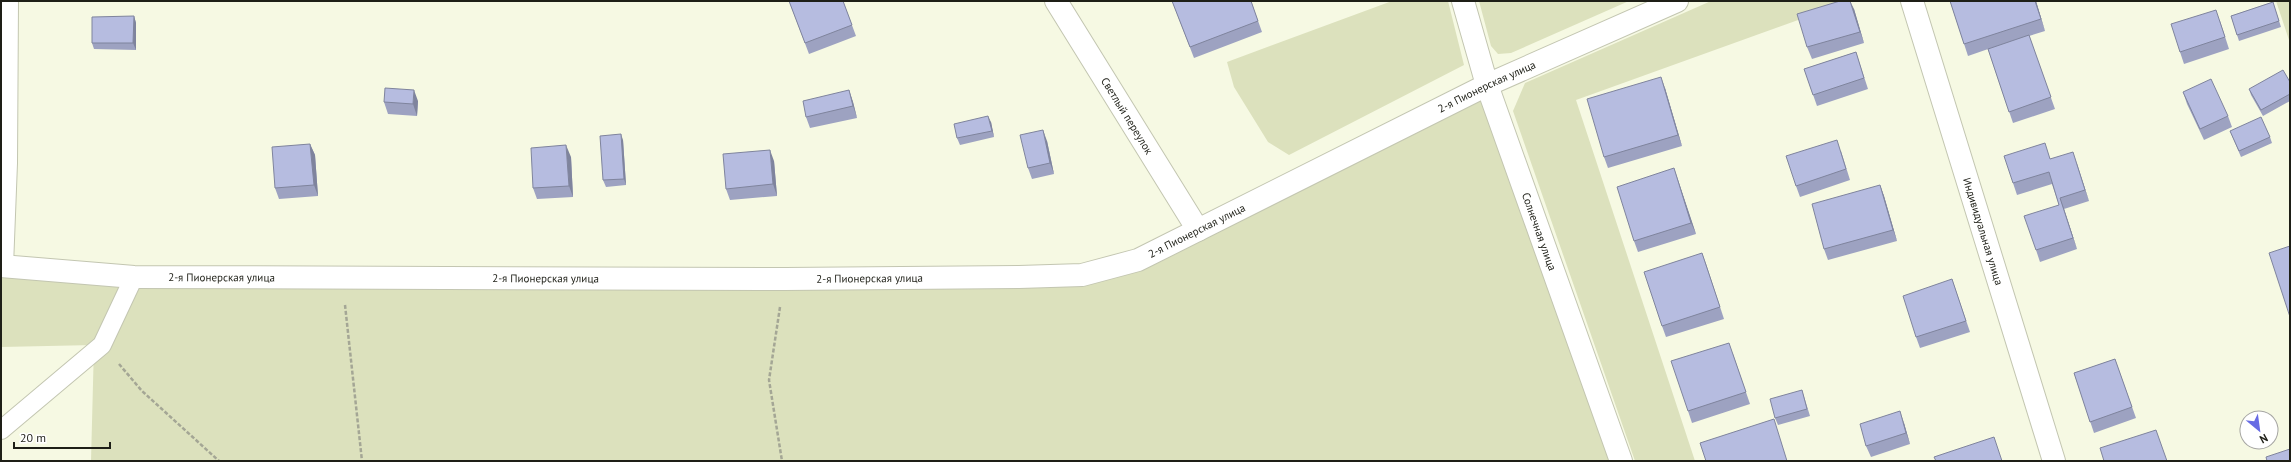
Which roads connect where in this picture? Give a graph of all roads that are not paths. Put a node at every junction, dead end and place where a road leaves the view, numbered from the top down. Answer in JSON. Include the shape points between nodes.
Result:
{"nodes":[{"id":1,"x":7,"y":1,"type":"edge"},
{"id":2,"x":1056,"y":1,"type":"edge"},
{"id":3,"x":1463,"y":1,"type":"edge"},
{"id":4,"x":1677,"y":1,"type":"edge"},
{"id":5,"x":1912,"y":1,"type":"edge"},
{"id":6,"x":1487,"y":85,"type":"junction"},
{"id":7,"x":1198,"y":230,"type":"junction"},
{"id":8,"x":1,"y":266,"type":"edge"},
{"id":9,"x":134,"y":277,"type":"junction"},
{"id":10,"x":1,"y":430,"type":"edge"},
{"id":11,"x":1621,"y":461,"type":"edge"},
{"id":12,"x":2054,"y":461,"type":"edge"}],
"edges":[{"from":1,"to":8,"type":"street","via":[[6,163]]},
{"from":2,"to":7,"type":"street","name":"Светлый переулок"},
{"from":3,"to":6,"type":"street","name":"Солнечная улица"},
{"from":4,"to":6,"type":"street","name":"2-я Пионерская улица"},
{"from":5,"to":12,"type":"street","name":"Индивидуальная улица"},
{"from":6,"to":7,"type":"street","name":"2-я Пионерская улица"},
{"from":6,"to":11,"type":"street","name":"Солнечная улица"},
{"from":7,"to":9,"type":"street","name":"2-я Пионерская улица","via":[[1138,260],[1082,274],[1019,277]]},
{"from":8,"to":9,"type":"street","name":"2-я Пионерская улица"},
{"from":9,"to":10,"type":"lane","via":[[102,345]]}]}
